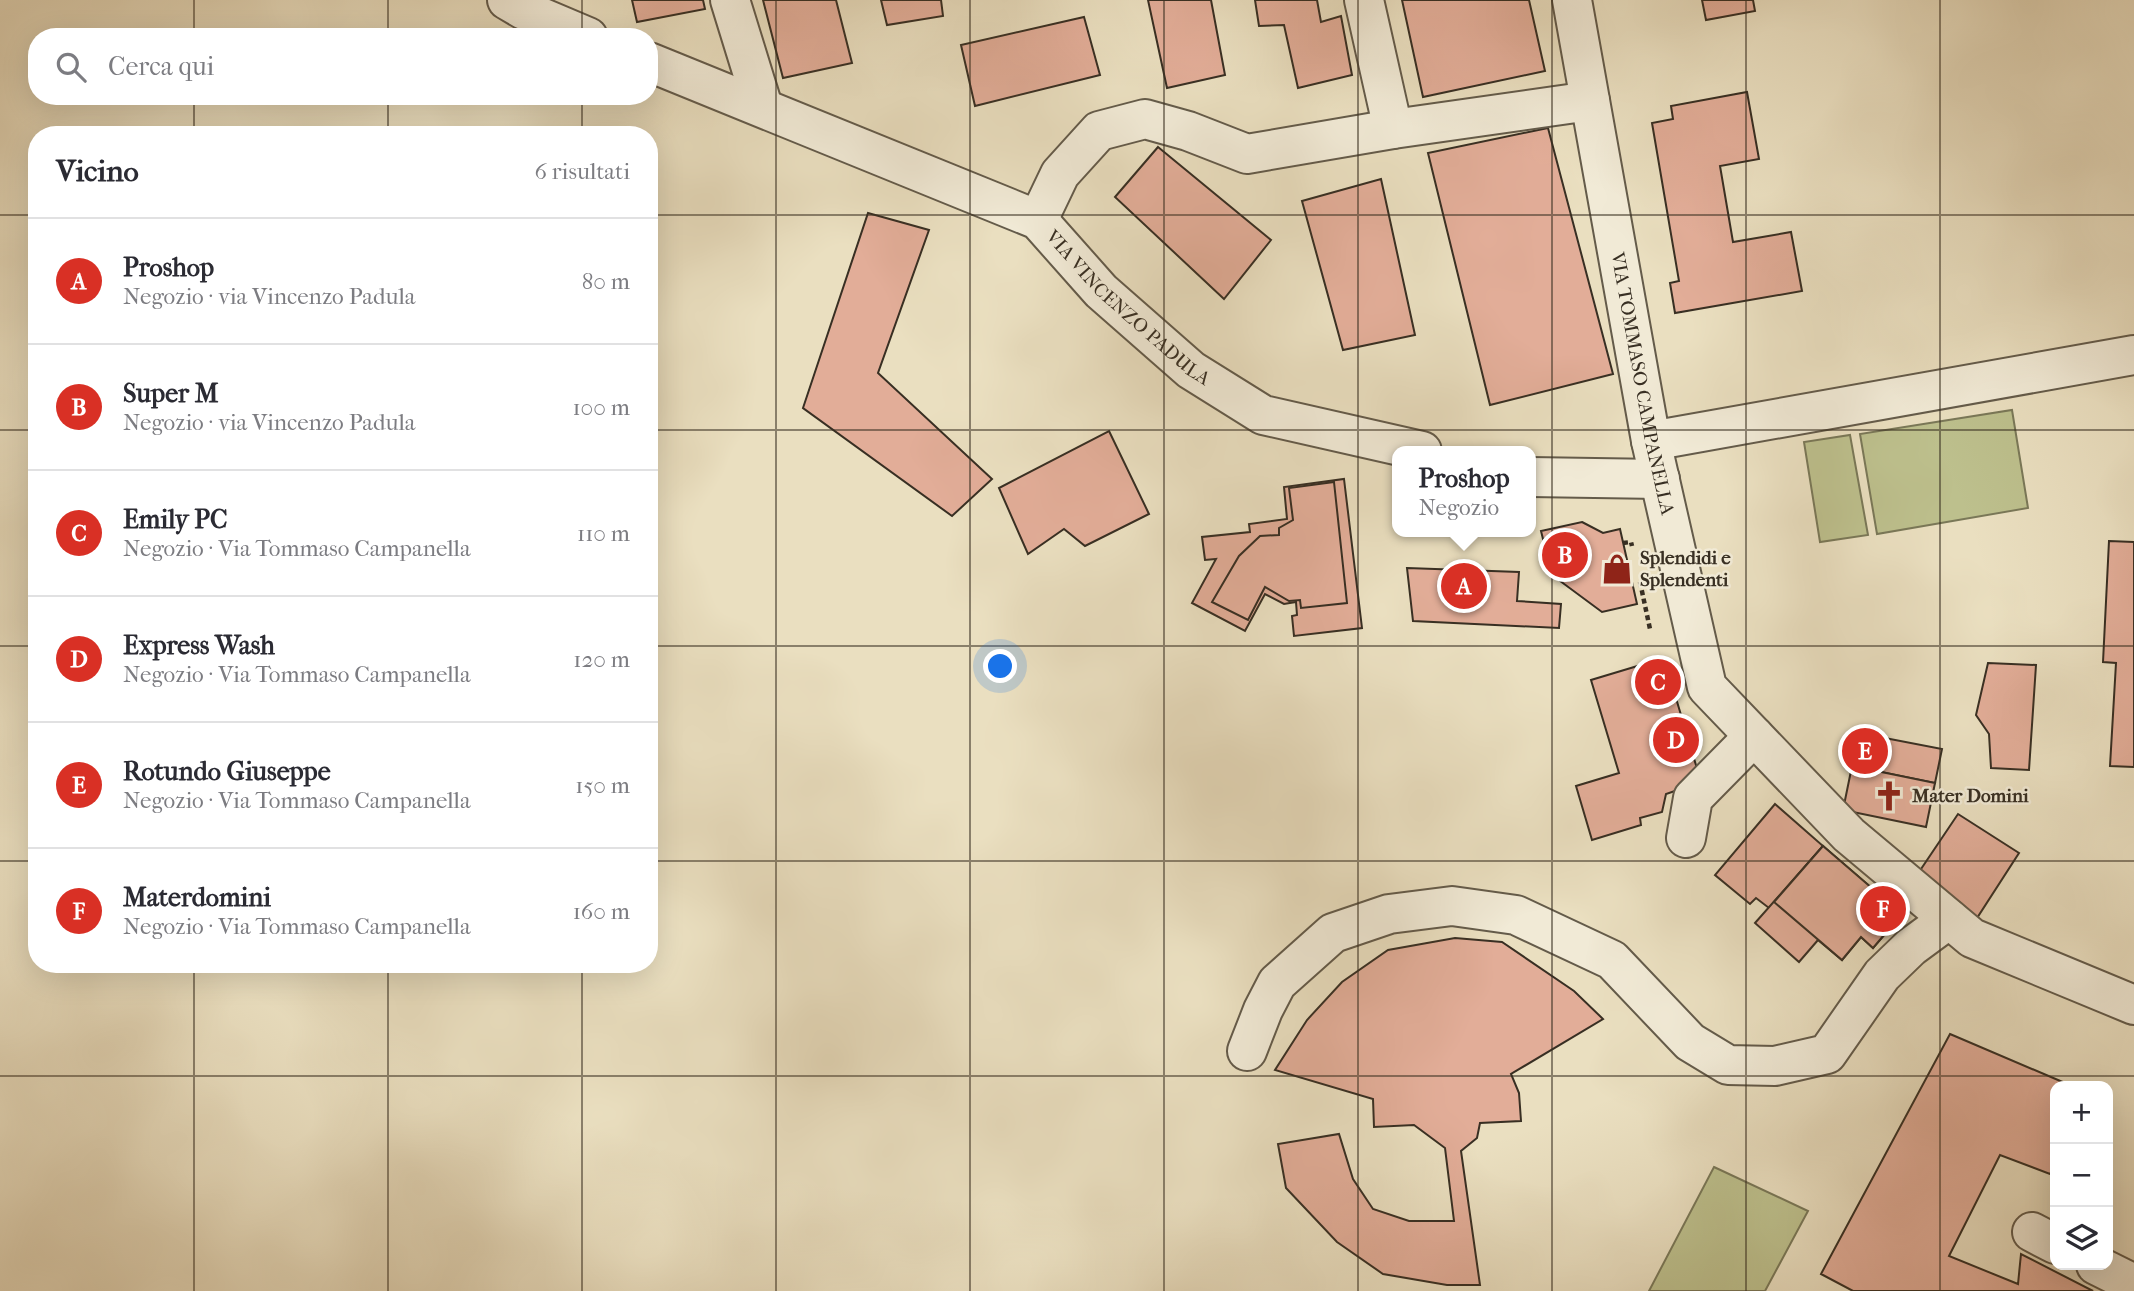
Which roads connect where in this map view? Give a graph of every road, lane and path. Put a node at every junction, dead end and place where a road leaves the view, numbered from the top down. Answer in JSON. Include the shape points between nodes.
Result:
{"nodes":[{"id":1,"x":507,"y":0,"type":"edge"},
{"id":2,"x":730,"y":0,"type":"edge"},
{"id":3,"x":1364,"y":0,"type":"edge"},
{"id":4,"x":1572,"y":0,"type":"edge"},
{"id":5,"x":566,"y":28,"type":"edge"},
{"id":6,"x":658,"y":66,"type":"edge"},
{"id":7,"x":1590,"y":102,"type":"junction"},
{"id":8,"x":763,"y":107,"type":"junction"},
{"id":9,"x":1393,"y":129,"type":"junction"},
{"id":10,"x":1038,"y":220,"type":"junction"},
{"id":11,"x":2134,"y":355,"type":"edge"},
{"id":12,"x":1651,"y":441,"type":"junction"},
{"id":13,"x":1400,"y":446,"type":"edge"},
{"id":14,"x":1536,"y":477,"type":"edge"},
{"id":15,"x":1660,"y":479,"type":"junction"},
{"id":16,"x":1631,"y":542,"type":"dead end"},
{"id":17,"x":1623,"y":543,"type":"dead end"},
{"id":18,"x":1640,"y":585,"type":"dead end"},
{"id":19,"x":1650,"y":629,"type":"dead end"},
{"id":20,"x":1754,"y":736,"type":"junction"},
{"id":21,"x":1686,"y":838,"type":"dead end"},
{"id":22,"x":1950,"y":919,"type":"junction"},
{"id":23,"x":2134,"y":1005,"type":"edge"},
{"id":24,"x":1247,"y":1051,"type":"dead end"},
{"id":25,"x":2106,"y":1270,"type":"edge"},
{"id":26,"x":2134,"y":1284,"type":"edge"}],
"edges":[{"from":1,"to":5,"type":"street"},
{"from":2,"to":8,"type":"street"},
{"from":3,"to":9,"type":"street"},
{"from":4,"to":7,"type":"street","name":"VIA TOMMASO CAMPANELLA"},
{"from":6,"to":8,"type":"street","name":"VIA VINCENZO PADULA"},
{"from":7,"to":9,"type":"street"},
{"from":7,"to":12,"type":"street","name":"VIA TOMMASO CAMPANELLA"},
{"from":8,"to":10,"type":"street","name":"VIA VINCENZO PADULA"},
{"from":9,"to":10,"type":"street","via":[[1247,153],[1188,131],[1145,120],[1133,122],[1099,131],[1060,174]]},
{"from":10,"to":13,"type":"street","name":"VIA VINCENZO PADULA","via":[[1101,291],[1191,370],[1263,415]]},
{"from":11,"to":12,"type":"street"},
{"from":12,"to":15,"type":"street","name":"VIA TOMMASO CAMPANELLA"},
{"from":14,"to":15,"type":"street"},
{"from":15,"to":20,"type":"street","name":"VIA TOMMASO CAMPANELLA","via":[[1707,687]]},
{"from":16,"to":17,"type":"path"},
{"from":18,"to":19,"type":"path"},
{"from":20,"to":21,"type":"street","via":[[1693,798]]},
{"from":20,"to":22,"type":"street","name":"VIA TOMMASO CAMPANELLA","via":[[1849,835]]},
{"from":22,"to":23,"type":"street","name":"VIA TOMMASO CAMPANELLA","via":[[1972,938]]},
{"from":22,"to":24,"type":"street","via":[[1882,975],[1827,1054],[1775,1066],[1728,1065],[1690,1042],[1612,960],[1516,915],[1452,906],[1389,914],[1333,933],[1277,983]]},
{"from":25,"to":26,"type":"street"}]}
